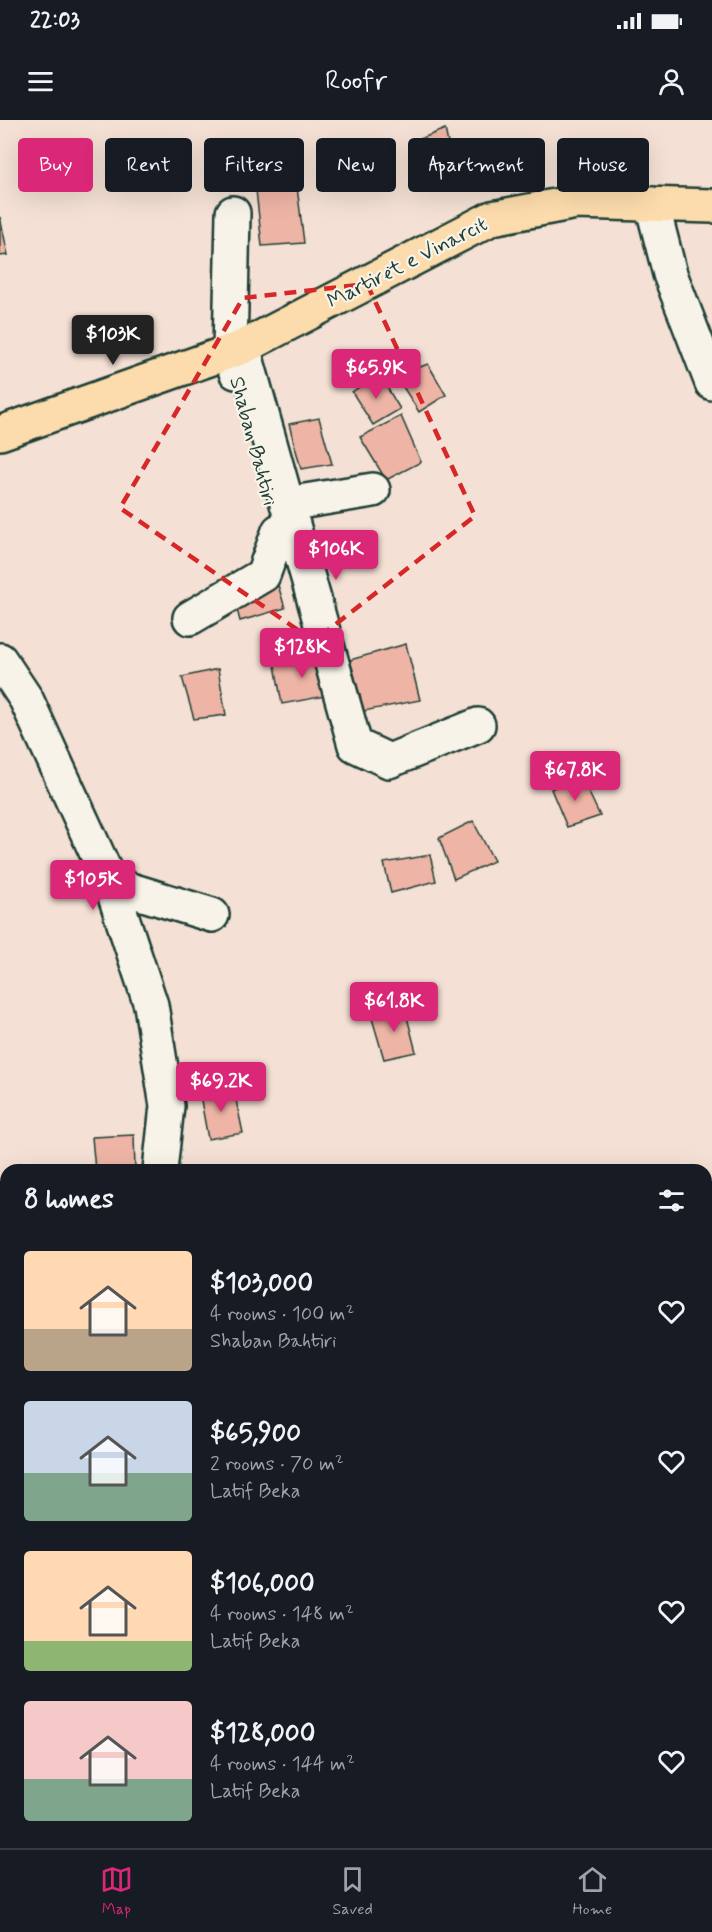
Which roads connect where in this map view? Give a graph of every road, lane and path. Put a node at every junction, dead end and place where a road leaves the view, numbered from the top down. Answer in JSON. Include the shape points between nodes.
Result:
{"nodes":[{"id":1,"x":652,"y":204,"type":"junction"},
{"id":2,"x":712,"y":206,"type":"edge"},
{"id":3,"x":233,"y":213,"type":"dead end"},
{"id":4,"x":236,"y":349,"type":"junction"},
{"id":5,"x":712,"y":383,"type":"edge"},
{"id":6,"x":0,"y":433,"type":"edge"},
{"id":7,"x":373,"y":490,"type":"dead end"},
{"id":8,"x":283,"y":518,"type":"junction"},
{"id":9,"x":190,"y":618,"type":"dead end"},
{"id":10,"x":310,"y":639,"type":"dead end"},
{"id":11,"x":0,"y":660,"type":"edge"},
{"id":12,"x":478,"y":725,"type":"dead end"},
{"id":13,"x":111,"y":884,"type":"junction"},
{"id":14,"x":212,"y":915,"type":"dead end"},
{"id":15,"x":161,"y":1164,"type":"edge"}],
"edges":[{"from":1,"to":2,"type":"main road","name":"Martirët e Vinarcit"},
{"from":1,"to":4,"type":"main road","name":"Martirët e Vinarcit","via":[[576,202],[492,218]]},
{"from":1,"to":5,"type":"street","via":[[670,274]]},
{"from":3,"to":4,"type":"street","name":"Shaban Bahtiri"},
{"from":4,"to":6,"type":"main road","name":"Shaban Bahtiri"},
{"from":4,"to":8,"type":"street"},
{"from":7,"to":8,"type":"street"},
{"from":8,"to":9,"type":"street","name":"Shaban Bahtiri","via":[[263,575]]},
{"from":8,"to":10,"type":"street","name":"Shaban Bahtiri"},
{"from":8,"to":12,"type":"street","via":[[356,745],[389,761]]},
{"from":11,"to":13,"type":"street","via":[[26,699]]},
{"from":13,"to":14,"type":"street"},
{"from":13,"to":15,"type":"street","via":[[151,1005],[167,1106]]}]}
